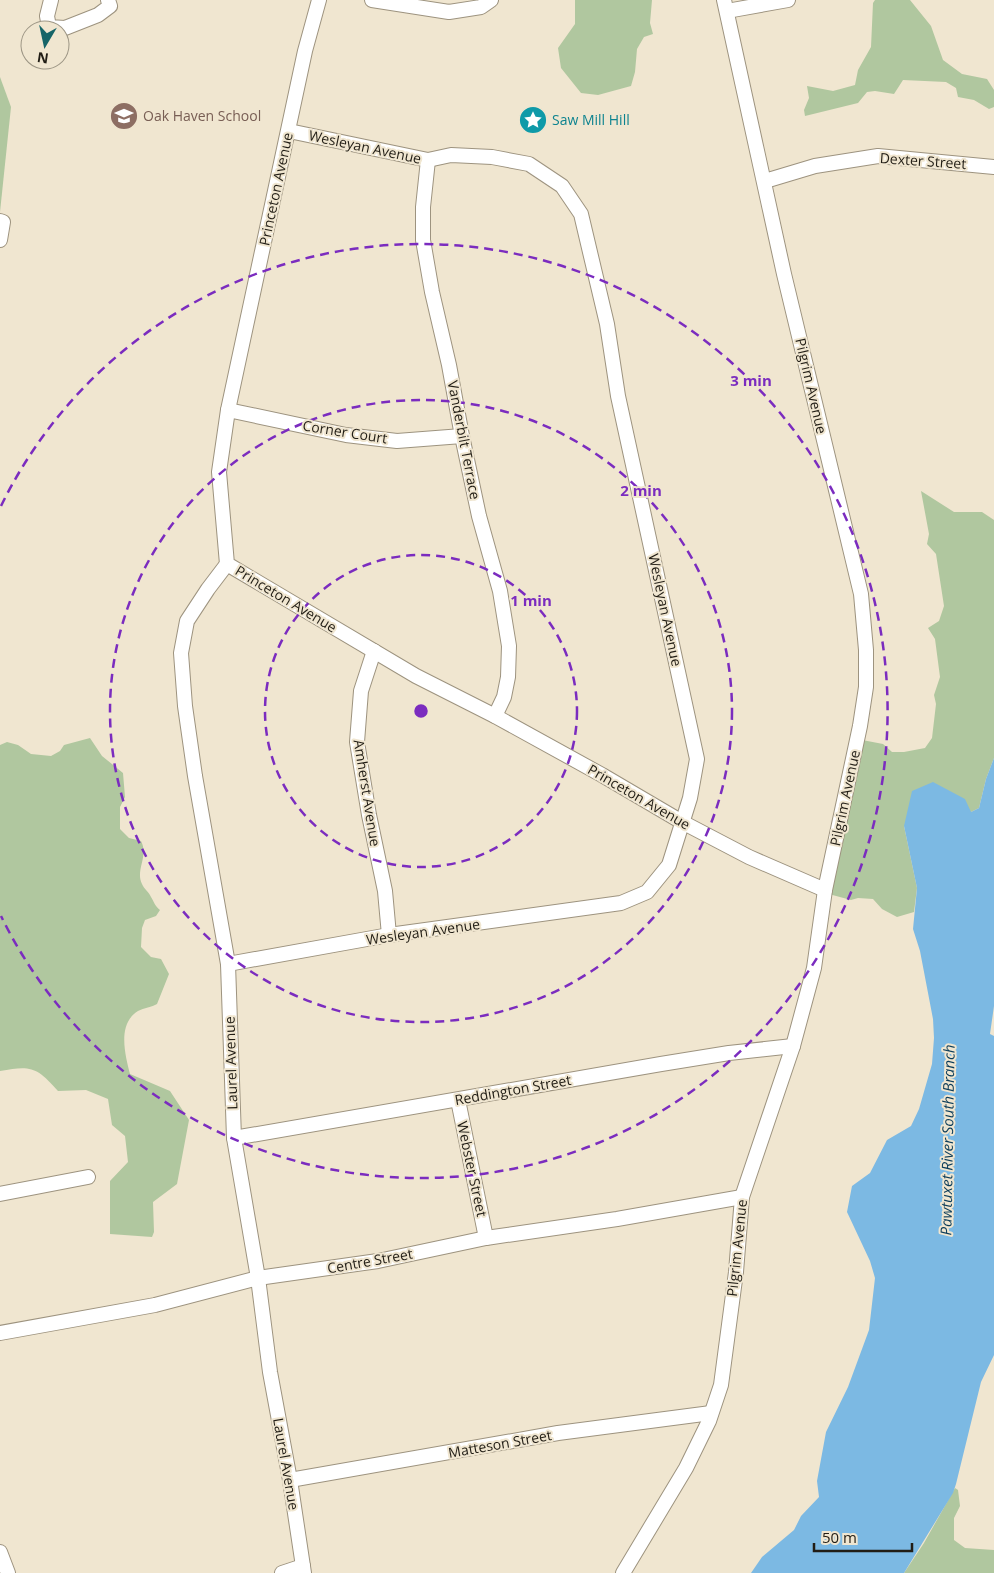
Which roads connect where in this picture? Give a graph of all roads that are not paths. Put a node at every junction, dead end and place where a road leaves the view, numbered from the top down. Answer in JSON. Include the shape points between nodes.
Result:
{"nodes":[{"id":1,"x":51,"y":0,"type":"edge"},
{"id":2,"x":108,"y":0,"type":"edge"},
{"id":3,"x":319,"y":0,"type":"edge"},
{"id":4,"x":372,"y":0,"type":"edge"},
{"id":5,"x":491,"y":0,"type":"edge"},
{"id":6,"x":788,"y":0,"type":"edge"},
{"id":7,"x":725,"y":6,"type":"edge"},
{"id":8,"x":289,"y":131,"type":"junction"},
{"id":9,"x":428,"y":160,"type":"junction"},
{"id":10,"x":994,"y":167,"type":"edge"},
{"id":11,"x":765,"y":181,"type":"junction"},
{"id":12,"x":2,"y":222,"type":"edge"},
{"id":13,"x":0,"y":240,"type":"edge"},
{"id":14,"x":228,"y":410,"type":"junction"},
{"id":15,"x":462,"y":436,"type":"junction"},
{"id":16,"x":226,"y":564,"type":"junction"},
{"id":17,"x":374,"y":651,"type":"junction"},
{"id":18,"x":495,"y":716,"type":"junction"},
{"id":19,"x":682,"y":822,"type":"junction"},
{"id":20,"x":825,"y":890,"type":"junction"},
{"id":21,"x":389,"y":936,"type":"junction"},
{"id":22,"x":228,"y":964,"type":"junction"},
{"id":23,"x":793,"y":1046,"type":"junction"},
{"id":24,"x":458,"y":1100,"type":"junction"},
{"id":25,"x":234,"y":1138,"type":"junction"},
{"id":26,"x":88,"y":1177,"type":"dead end"},
{"id":27,"x":0,"y":1194,"type":"edge"},
{"id":28,"x":742,"y":1197,"type":"junction"},
{"id":29,"x":486,"y":1238,"type":"junction"},
{"id":30,"x":258,"y":1278,"type":"junction"},
{"id":31,"x":0,"y":1333,"type":"edge"},
{"id":32,"x":711,"y":1413,"type":"junction"},
{"id":33,"x":290,"y":1480,"type":"junction"},
{"id":34,"x":0,"y":1552,"type":"edge"},
{"id":35,"x":304,"y":1570,"type":"edge"},
{"id":36,"x":8,"y":1573,"type":"edge"},
{"id":37,"x":282,"y":1573,"type":"edge"},
{"id":38,"x":623,"y":1573,"type":"edge"}],
"edges":[{"from":1,"to":2,"type":"street","via":[[47,16],[49,27],[65,28],[98,15],[110,6]]},
{"from":3,"to":8,"type":"street","name":"Princeton Avenue"},
{"from":4,"to":5,"type":"street","via":[[449,12],[481,7]]},
{"from":6,"to":7,"type":"street"},
{"from":7,"to":11,"type":"street","name":"Pilgrim Avenue"},
{"from":8,"to":9,"type":"street","name":"Wesleyan Avenue"},
{"from":8,"to":14,"type":"street","name":"Princeton Avenue"},
{"from":9,"to":15,"type":"street","name":"Vanderbilt Terrace","via":[[423,240]]},
{"from":9,"to":19,"type":"street","name":"Wesleyan Avenue","via":[[451,156],[492,157],[529,164],[562,186],[581,214],[607,324],[618,396],[697,760]]},
{"from":10,"to":11,"type":"street","name":"Dexter Street","via":[[878,156],[815,166]]},
{"from":11,"to":20,"type":"street","name":"Pilgrim Avenue","via":[[784,274],[859,585],[865,640],[866,687],[860,726]]},
{"from":12,"to":13,"type":"street"},
{"from":14,"to":15,"type":"street","name":"Corner Court","via":[[354,436],[397,441]]},
{"from":14,"to":16,"type":"street","name":"Princeton Avenue","via":[[219,472]]},
{"from":15,"to":18,"type":"street","name":"Vanderbilt Terrace","via":[[479,516],[500,591],[509,646],[508,677]]},
{"from":16,"to":17,"type":"street","name":"Princeton Avenue"},
{"from":16,"to":22,"type":"street","name":"Laurel Avenue","via":[[187,622],[181,653],[185,706]]},
{"from":17,"to":18,"type":"street","name":"Princeton Avenue"},
{"from":17,"to":21,"type":"street","name":"Amherst Avenue","via":[[362,691],[357,742],[385,891]]},
{"from":18,"to":19,"type":"street","name":"Princeton Avenue"},
{"from":19,"to":20,"type":"street","name":"Princeton Avenue","via":[[749,857]]},
{"from":19,"to":21,"type":"street","name":"Wesleyan Avenue","via":[[669,865],[647,892],[620,903]]},
{"from":20,"to":23,"type":"street","name":"Pilgrim Avenue","via":[[814,968]]},
{"from":21,"to":22,"type":"street","name":"Wesleyan Avenue"},
{"from":22,"to":25,"type":"street","name":"Laurel Avenue"},
{"from":23,"to":24,"type":"street","name":"Reddington Street","via":[[729,1053]]},
{"from":23,"to":28,"type":"street","name":"Pilgrim Avenue"},
{"from":24,"to":25,"type":"street","name":"Reddington Street"},
{"from":24,"to":29,"type":"street","name":"Webster Street"},
{"from":25,"to":30,"type":"street","name":"Laurel Avenue"},
{"from":26,"to":27,"type":"street"},
{"from":28,"to":29,"type":"street","name":"Centre Street","via":[[617,1220]]},
{"from":28,"to":32,"type":"street","name":"Pilgrim Avenue","via":[[736,1272],[720,1385]]},
{"from":29,"to":30,"type":"street","name":"Centre Street","via":[[378,1261]]},
{"from":30,"to":31,"type":"street","name":"Centre Street","via":[[156,1304]]},
{"from":30,"to":33,"type":"street","name":"Laurel Avenue","via":[[270,1372]]},
{"from":32,"to":33,"type":"street","name":"Matteson Street","via":[[558,1433]]},
{"from":32,"to":38,"type":"street","name":"Pilgrim Avenue","via":[[686,1468]]},
{"from":33,"to":35,"type":"street","name":"Laurel Avenue"},
{"from":34,"to":36,"type":"street"},
{"from":35,"to":37,"type":"street"}]}
